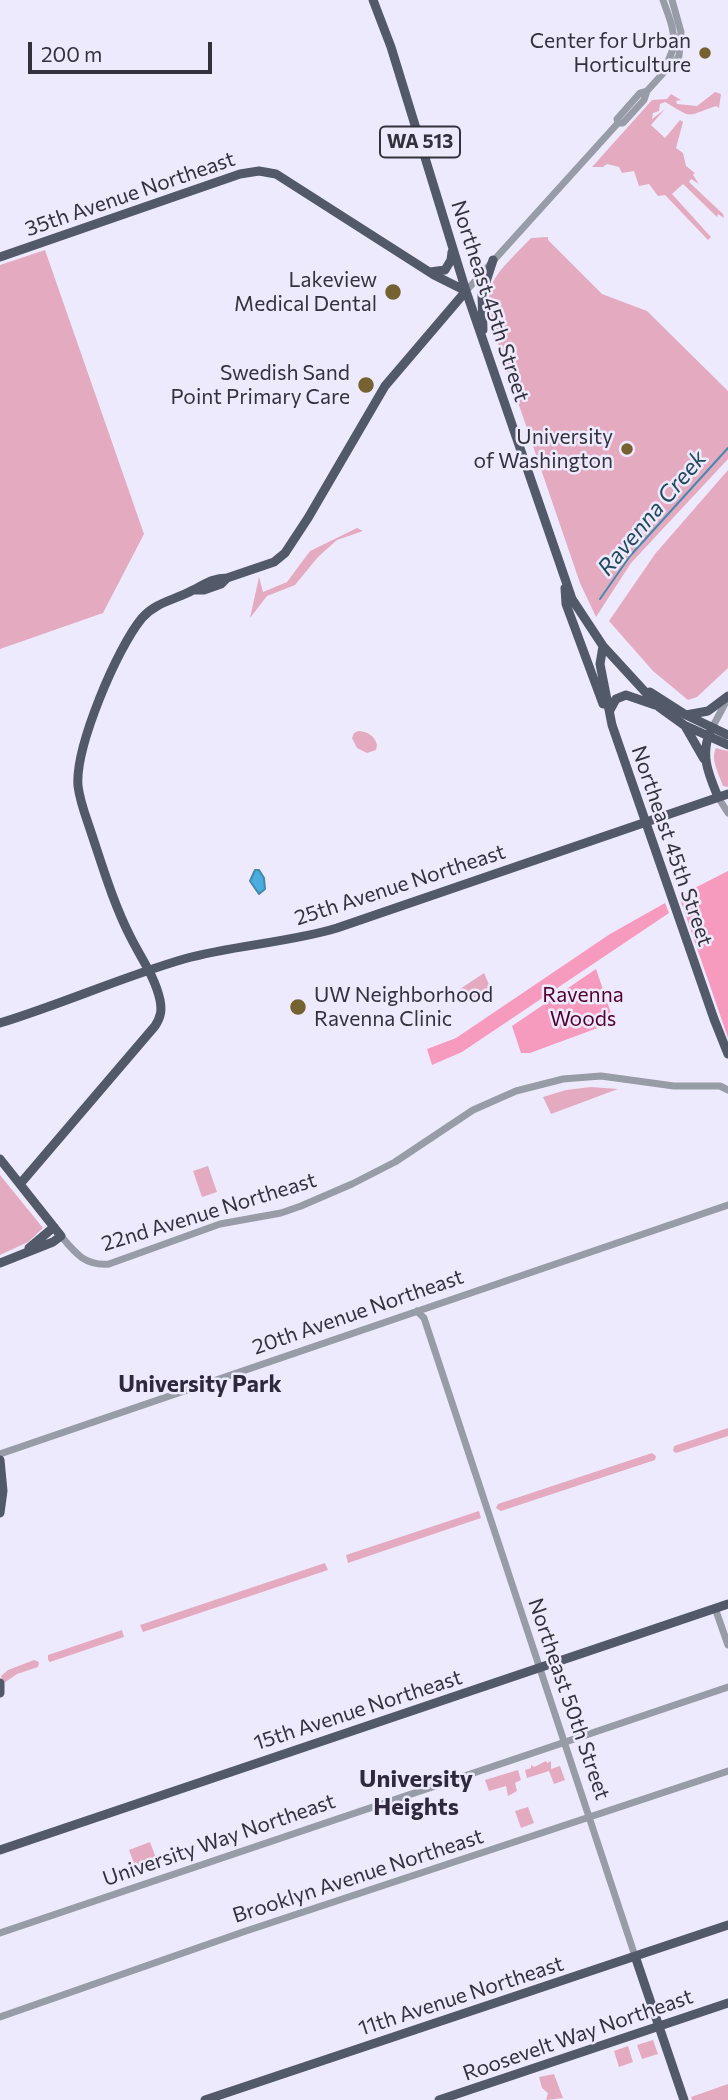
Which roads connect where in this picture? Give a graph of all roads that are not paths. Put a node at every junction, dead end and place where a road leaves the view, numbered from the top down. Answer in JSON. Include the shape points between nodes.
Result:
{"nodes":[{"id":1,"x":373,"y":0,"type":"edge"},
{"id":2,"x":663,"y":0,"type":"edge"},
{"id":3,"x":671,"y":0,"type":"edge"},
{"id":4,"x":666,"y":70,"type":"junction"},
{"id":5,"x":452,"y":246,"type":"junction"},
{"id":6,"x":0,"y":257,"type":"edge"},
{"id":7,"x":493,"y":260,"type":"junction"},
{"id":8,"x":429,"y":272,"type":"junction"},
{"id":9,"x":466,"y":290,"type":"junction"},
{"id":10,"x":484,"y":343,"type":"junction"},
{"id":11,"x":565,"y":582,"type":"junction"},
{"id":12,"x":603,"y":646,"type":"junction"},
{"id":13,"x":598,"y":677,"type":"junction"},
{"id":14,"x":641,"y":687,"type":"junction"},
{"id":15,"x":728,"y":697,"type":"edge"},
{"id":16,"x":659,"y":708,"type":"junction"},
{"id":17,"x":610,"y":710,"type":"junction"},
{"id":18,"x":685,"y":720,"type":"junction"},
{"id":19,"x":612,"y":725,"type":"junction"},
{"id":20,"x":710,"y":733,"type":"junction"},
{"id":21,"x":728,"y":735,"type":"edge"},
{"id":22,"x":728,"y":746,"type":"edge"},
{"id":23,"x":704,"y":761,"type":"junction"},
{"id":24,"x":728,"y":794,"type":"edge"},
{"id":25,"x":718,"y":797,"type":"junction"},
{"id":26,"x":728,"y":813,"type":"edge"},
{"id":27,"x":149,"y":971,"type":"junction"},
{"id":28,"x":0,"y":1023,"type":"edge"},
{"id":29,"x":728,"y":1054,"type":"edge"},
{"id":30,"x":727,"y":1089,"type":"edge"},
{"id":31,"x":0,"y":1159,"type":"edge"},
{"id":32,"x":20,"y":1184,"type":"junction"},
{"id":33,"x":728,"y":1205,"type":"edge"},
{"id":34,"x":54,"y":1227,"type":"junction"},
{"id":35,"x":61,"y":1236,"type":"junction"},
{"id":36,"x":22,"y":1253,"type":"junction"},
{"id":37,"x":0,"y":1263,"type":"edge"},
{"id":38,"x":417,"y":1311,"type":"junction"},
{"id":39,"x":0,"y":1454,"type":"edge"},
{"id":40,"x":0,"y":1460,"type":"edge"},
{"id":41,"x":0,"y":1513,"type":"edge"},
{"id":42,"x":728,"y":1604,"type":"edge"},
{"id":43,"x":716,"y":1608,"type":"junction"},
{"id":44,"x":728,"y":1645,"type":"edge"},
{"id":45,"x":540,"y":1668,"type":"junction"},
{"id":46,"x":0,"y":1683,"type":"edge"},
{"id":47,"x":728,"y":1687,"type":"edge"},
{"id":48,"x":0,"y":1693,"type":"edge"},
{"id":49,"x":564,"y":1741,"type":"junction"},
{"id":50,"x":728,"y":1771,"type":"edge"},
{"id":51,"x":590,"y":1817,"type":"junction"},
{"id":52,"x":0,"y":1850,"type":"edge"},
{"id":53,"x":728,"y":1925,"type":"edge"},
{"id":54,"x":0,"y":1933,"type":"edge"},
{"id":55,"x":635,"y":1956,"type":"junction"},
{"id":56,"x":728,"y":2003,"type":"edge"},
{"id":57,"x":0,"y":2017,"type":"edge"},
{"id":58,"x":660,"y":2026,"type":"junction"},
{"id":59,"x":205,"y":2100,"type":"edge"},
{"id":60,"x":439,"y":2100,"type":"edge"},
{"id":61,"x":684,"y":2100,"type":"edge"}],
"edges":[{"from":1,"to":5,"type":"main road","name":"Northeast 45th Street","number":"WA 513"},
{"from":2,"to":4,"type":"street","via":[[674,38]]},
{"from":3,"to":4,"type":"street","via":[[682,44],[677,60]]},
{"from":4,"to":7,"type":"street","via":[[644,100]]},
{"from":5,"to":8,"type":"main road","via":[[449,265],[440,272]]},
{"from":5,"to":9,"type":"main road","name":"Northeast 45th Street","number":"WA 513"},
{"from":6,"to":8,"type":"main road","name":"35th Avenue Northeast","via":[[259,170],[272,173]]},
{"from":7,"to":9,"type":"street"},
{"from":7,"to":10,"type":"main road","via":[[482,294]]},
{"from":8,"to":9,"type":"main road"},
{"from":9,"to":10,"type":"main road","name":"Northeast 45th Street","number":"WA 513"},
{"from":9,"to":27,"type":"main road","via":[[385,386],[286,551],[269,564],[158,605],[139,622],[115,664],[81,758],[78,784],[117,905]]},
{"from":10,"to":11,"type":"main road","name":"Northeast 45th Street","number":"WA 513"},
{"from":11,"to":12,"type":"main road","name":"Northeast 45th Street","number":"WA 513"},
{"from":11,"to":13,"type":"main road","via":[[566,604]]},
{"from":12,"to":13,"type":"main road","name":"Northeast 45th Street"},
{"from":12,"to":14,"type":"main road","number":"WA 513"},
{"from":13,"to":17,"type":"main road","name":"Northeast 45th Street"},
{"from":13,"to":19,"type":"main road"},
{"from":14,"to":16,"type":"main road","number":"WA 513"},
{"from":14,"to":18,"type":"main road","number":"WA 513"},
{"from":15,"to":18,"type":"main road"},
{"from":15,"to":20,"type":"street"},
{"from":16,"to":17,"type":"main road","via":[[637,697],[620,697]]},
{"from":16,"to":18,"type":"main road","number":"WA 513"},
{"from":17,"to":19,"type":"main road","name":"Northeast 45th Street"},
{"from":18,"to":20,"type":"main road","number":"WA 513"},
{"from":18,"to":23,"type":"main road"},
{"from":19,"to":29,"type":"main road","name":"Northeast 45th Street"},
{"from":20,"to":21,"type":"main road","number":"WA 513"},
{"from":20,"to":22,"type":"main road","number":"WA 513"},
{"from":20,"to":23,"type":"main road"},
{"from":23,"to":25,"type":"main road"},
{"from":24,"to":25,"type":"main road","name":"25th Avenue Northeast"},
{"from":25,"to":26,"type":"street"},
{"from":25,"to":27,"type":"main road","name":"25th Avenue Northeast","via":[[332,929],[203,954]]},
{"from":27,"to":28,"type":"main road","name":"25th Avenue Northeast"},
{"from":27,"to":32,"type":"main road","via":[[161,1005],[160,1018]]},
{"from":30,"to":35,"type":"street","name":"22nd Avenue Northeast","via":[[601,1076],[563,1079],[516,1091],[472,1110],[395,1161],[281,1213],[220,1224],[109,1264],[85,1261]]},
{"from":31,"to":32,"type":"main road"},
{"from":32,"to":34,"type":"main road"},
{"from":33,"to":38,"type":"street","name":"20th Avenue Northeast"},
{"from":34,"to":35,"type":"main road"},
{"from":34,"to":36,"type":"main road"},
{"from":35,"to":36,"type":"main road"},
{"from":36,"to":37,"type":"main road"},
{"from":38,"to":39,"type":"street","name":"20th Avenue Northeast"},
{"from":38,"to":45,"type":"street","name":"Northeast 50th Street","via":[[424,1318]]},
{"from":40,"to":41,"type":"main road"},
{"from":42,"to":43,"type":"main road","name":"15th Avenue Northeast"},
{"from":43,"to":44,"type":"street"},
{"from":43,"to":45,"type":"main road","name":"15th Avenue Northeast"},
{"from":45,"to":49,"type":"street","name":"Northeast 50th Street"},
{"from":45,"to":52,"type":"main road","name":"15th Avenue Northeast"},
{"from":46,"to":48,"type":"main road"},
{"from":47,"to":49,"type":"street","name":"University Way Northeast"},
{"from":49,"to":51,"type":"street","name":"Northeast 50th Street"},
{"from":49,"to":54,"type":"street","name":"University Way Northeast"},
{"from":50,"to":51,"type":"street","name":"Brooklyn Avenue Northeast"},
{"from":51,"to":55,"type":"street","name":"Northeast 50th Street"},
{"from":51,"to":57,"type":"street","name":"Brooklyn Avenue Northeast"},
{"from":53,"to":55,"type":"main road","name":"11th Avenue Northeast"},
{"from":55,"to":58,"type":"main road","name":"Northeast 50th Street"},
{"from":55,"to":59,"type":"main road","name":"11th Avenue Northeast"},
{"from":56,"to":58,"type":"main road","name":"Roosevelt Way Northeast"},
{"from":58,"to":60,"type":"main road","name":"Roosevelt Way Northeast"},
{"from":58,"to":61,"type":"main road","name":"Northeast 50th Street"}]}
